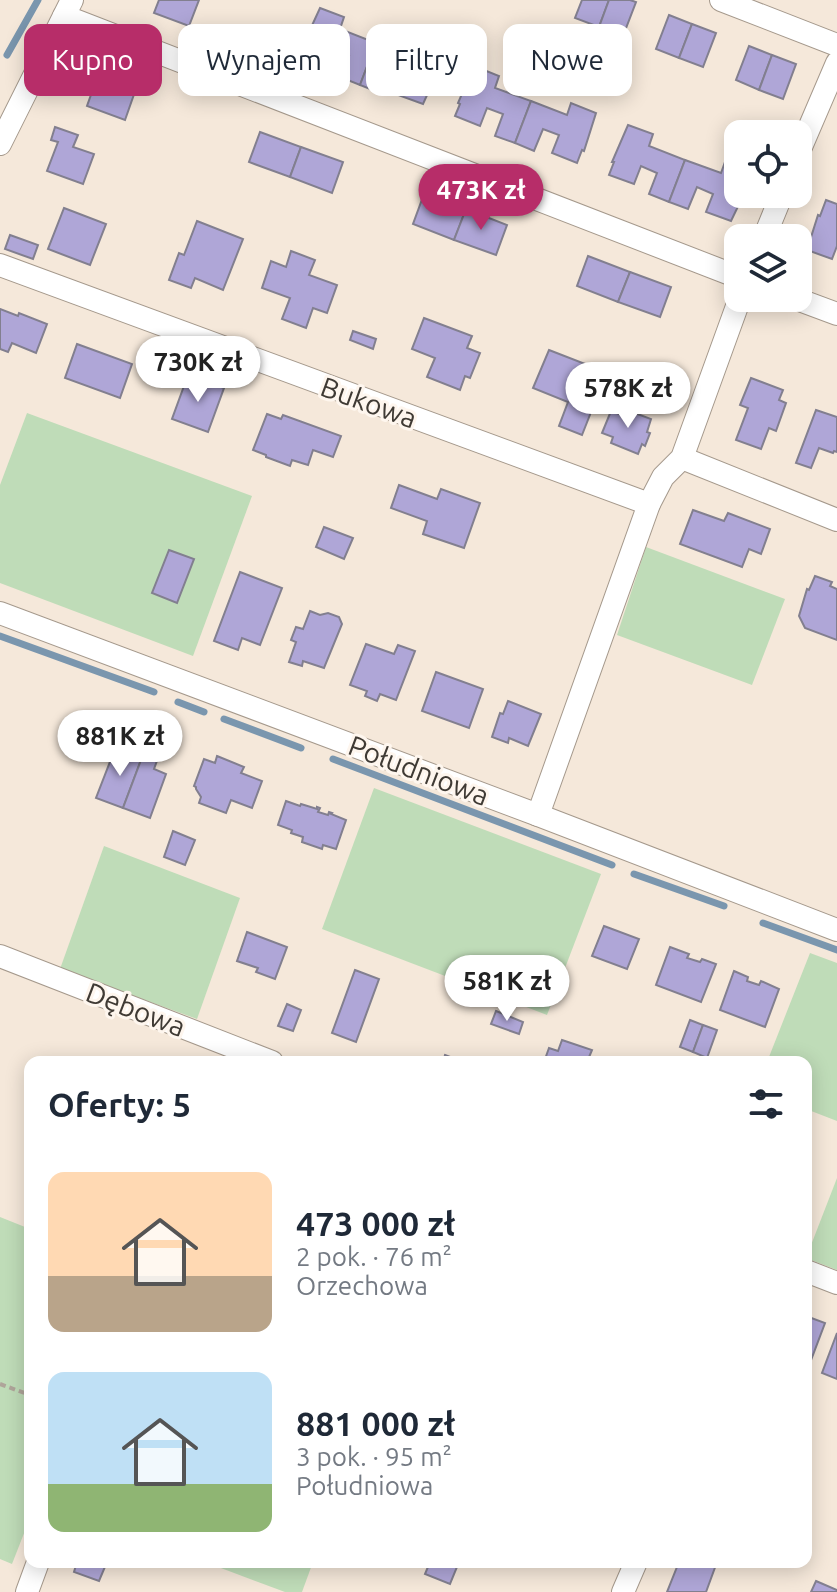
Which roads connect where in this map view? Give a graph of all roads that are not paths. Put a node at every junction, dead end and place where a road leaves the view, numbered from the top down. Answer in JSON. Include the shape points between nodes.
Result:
{"nodes":[{"id":1,"x":721,"y":0,"type":"edge"},
{"id":2,"x":68,"y":8,"type":"edge"},
{"id":3,"x":837,"y":45,"type":"edge"},
{"id":4,"x":837,"y":63,"type":"edge"},
{"id":5,"x":812,"y":121,"type":"edge"},
{"id":6,"x":0,"y":144,"type":"edge"},
{"id":7,"x":0,"y":265,"type":"edge"},
{"id":8,"x":724,"y":271,"type":"edge"},
{"id":9,"x":812,"y":305,"type":"edge"},
{"id":10,"x":735,"y":312,"type":"edge"},
{"id":11,"x":837,"y":314,"type":"edge"},
{"id":12,"x":682,"y":458,"type":"junction"},
{"id":13,"x":649,"y":504,"type":"junction"},
{"id":14,"x":837,"y":520,"type":"edge"},
{"id":15,"x":0,"y":613,"type":"edge"},
{"id":16,"x":538,"y":815,"type":"junction"},
{"id":17,"x":837,"y":930,"type":"edge"},
{"id":18,"x":0,"y":956,"type":"edge"},
{"id":19,"x":235,"y":1055,"type":"edge"},
{"id":20,"x":812,"y":1273,"type":"edge"},
{"id":21,"x":837,"y":1283,"type":"edge"},
{"id":22,"x":36,"y":1568,"type":"edge"},
{"id":23,"x":633,"y":1568,"type":"edge"},
{"id":24,"x":27,"y":1592,"type":"edge"},
{"id":25,"x":623,"y":1592,"type":"edge"}],
"edges":[{"from":1,"to":3,"type":"street"},
{"from":2,"to":6,"type":"street"},
{"from":2,"to":8,"type":"street"},
{"from":4,"to":5,"type":"street"},
{"from":7,"to":13,"type":"street","name":"Bukowa"},
{"from":9,"to":11,"type":"street"},
{"from":10,"to":12,"type":"street"},
{"from":12,"to":13,"type":"street","via":[[663,477]]},
{"from":12,"to":14,"type":"street"},
{"from":13,"to":16,"type":"street"},
{"from":15,"to":16,"type":"street","name":"Południowa"},
{"from":16,"to":17,"type":"street","name":"Południowa"},
{"from":18,"to":19,"type":"street","name":"Dębowa"},
{"from":20,"to":21,"type":"street"},
{"from":22,"to":24,"type":"street"},
{"from":23,"to":25,"type":"street"}]}
